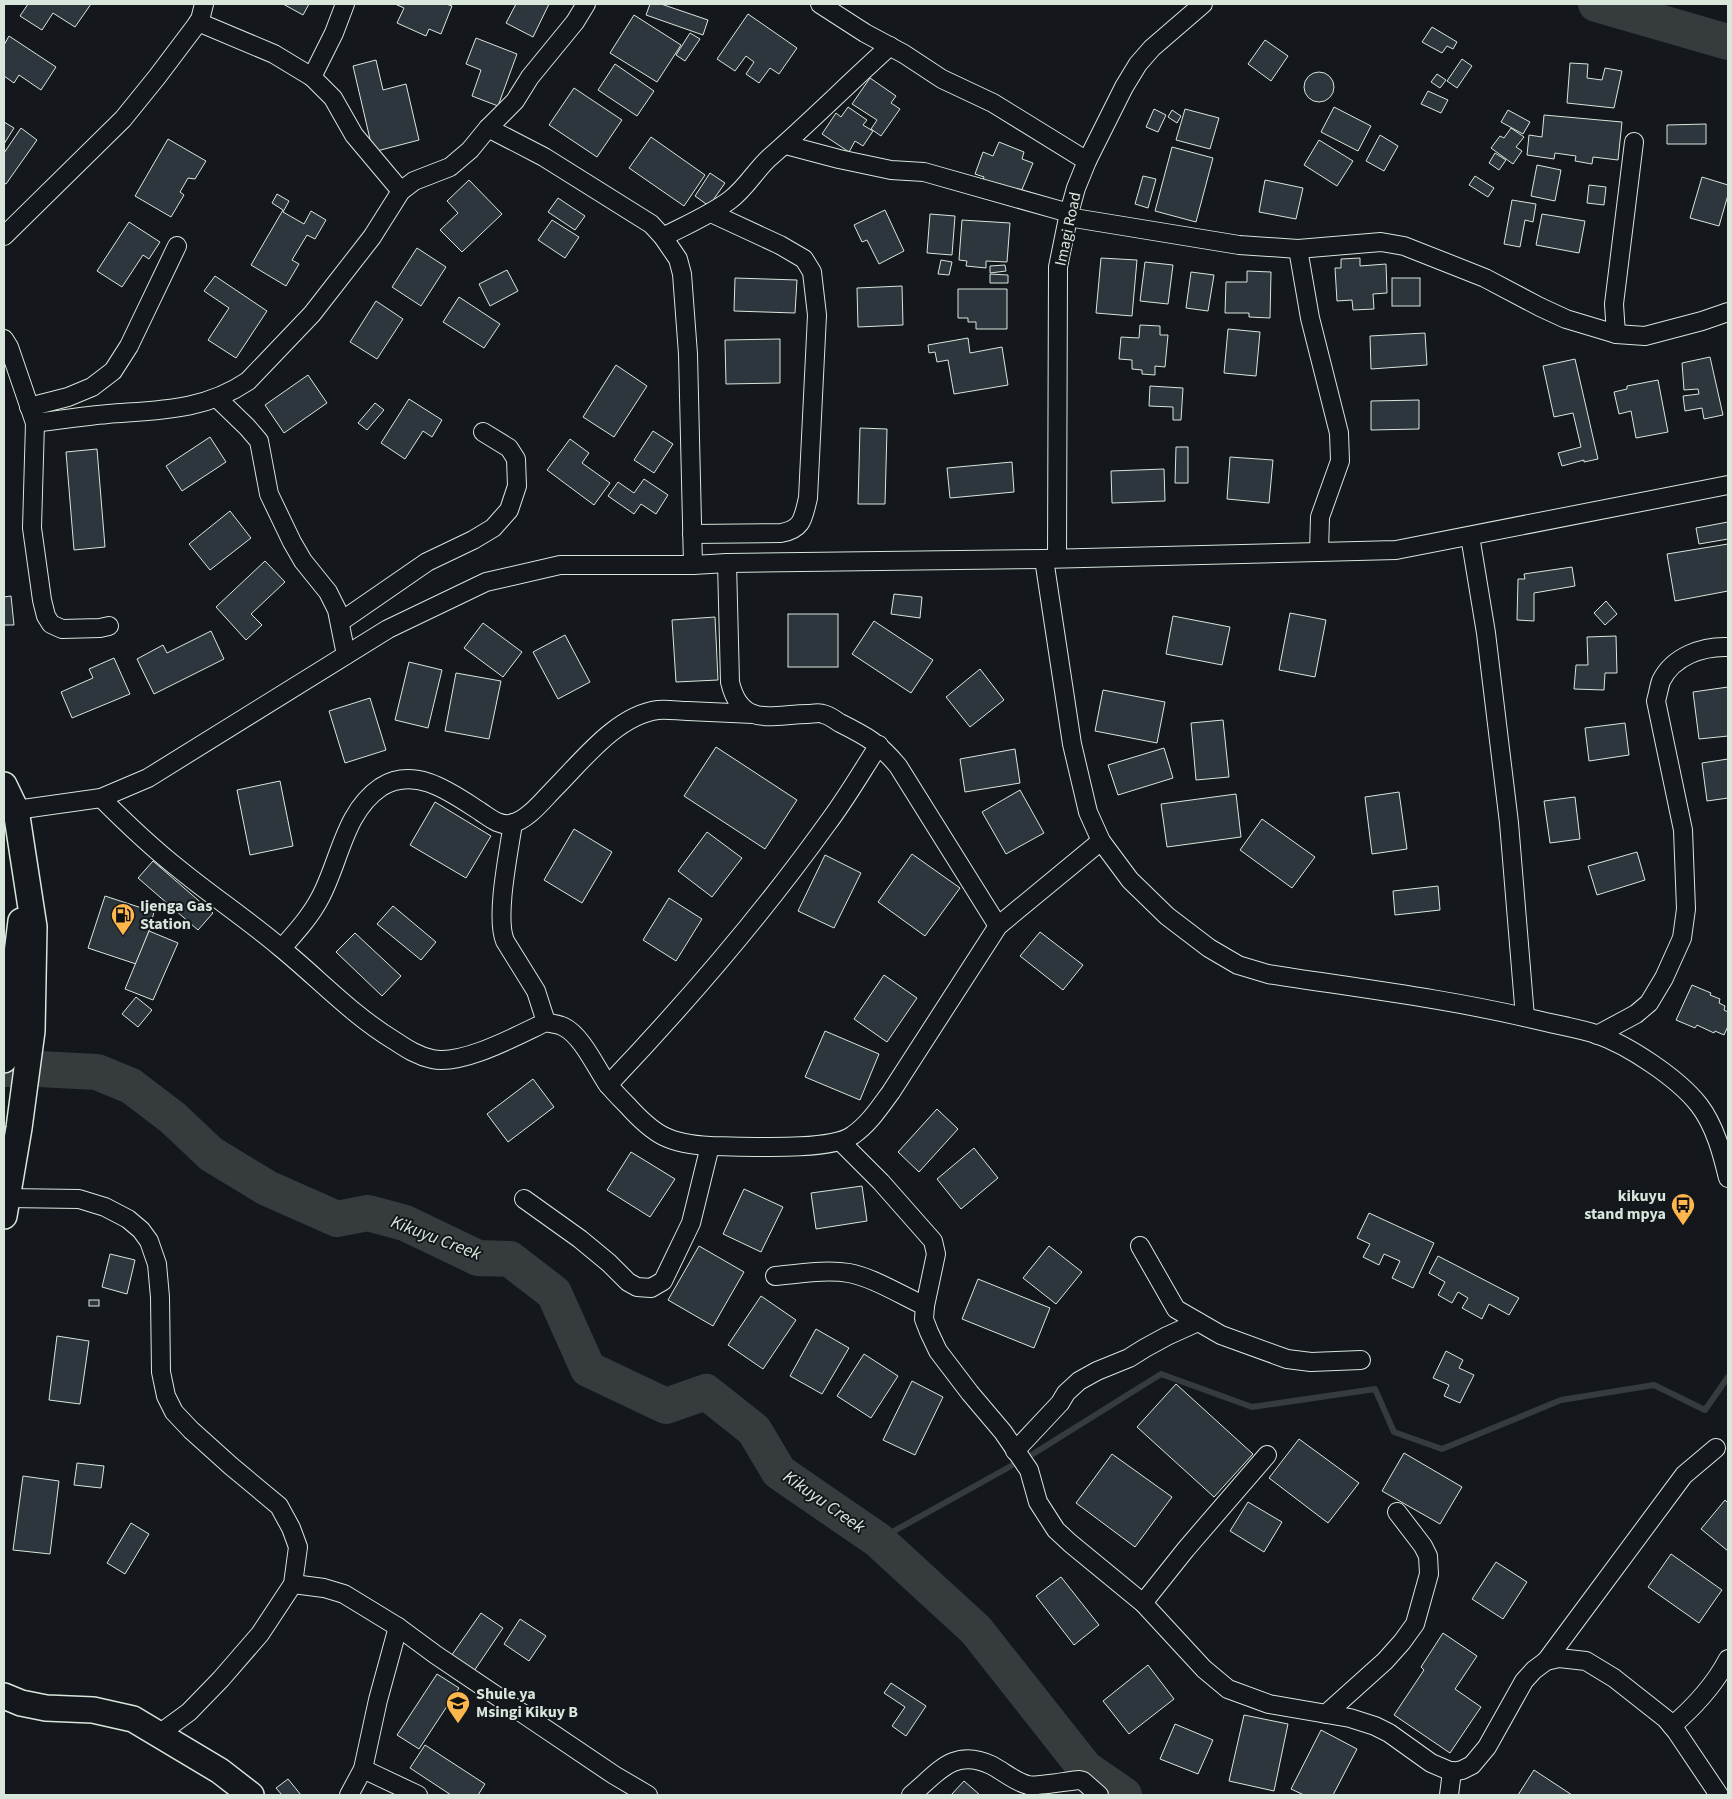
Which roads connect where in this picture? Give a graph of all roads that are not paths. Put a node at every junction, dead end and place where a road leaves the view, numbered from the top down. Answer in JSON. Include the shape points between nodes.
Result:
{"nodes":[{"id":1,"x":204,"y":4,"type":"edge"},
{"id":2,"x":345,"y":4,"type":"edge"},
{"id":3,"x":586,"y":4,"type":"edge"},
{"id":4,"x":820,"y":4,"type":"edge"},
{"id":5,"x":1203,"y":4,"type":"edge"},
{"id":6,"x":198,"y":22,"type":"junction"},
{"id":7,"x":890,"y":46,"type":"junction"},
{"id":8,"x":312,"y":77,"type":"junction"},
{"id":9,"x":488,"y":128,"type":"junction"},
{"id":10,"x":1634,"y":142,"type":"dead end"},
{"id":11,"x":786,"y":144,"type":"junction"},
{"id":12,"x":1087,"y":161,"type":"junction"},
{"id":13,"x":401,"y":190,"type":"junction"},
{"id":14,"x":711,"y":213,"type":"junction"},
{"id":15,"x":1069,"y":215,"type":"junction"},
{"id":16,"x":4,"y":236,"type":"edge"},
{"id":17,"x":663,"y":236,"type":"junction"},
{"id":18,"x":177,"y":246,"type":"dead end"},
{"id":19,"x":1298,"y":249,"type":"junction"},
{"id":20,"x":1728,"y":312,"type":"edge"},
{"id":21,"x":1616,"y":334,"type":"junction"},
{"id":22,"x":4,"y":339,"type":"edge"},
{"id":23,"x":217,"y":398,"type":"junction"},
{"id":24,"x":32,"y":415,"type":"junction"},
{"id":25,"x":483,"y":432,"type":"dead end"},
{"id":26,"x":1728,"y":485,"type":"edge"},
{"id":27,"x":692,"y":534,"type":"junction"},
{"id":28,"x":1470,"y":536,"type":"junction"},
{"id":29,"x":1319,"y":552,"type":"junction"},
{"id":30,"x":1050,"y":559,"type":"junction"},
{"id":31,"x":727,"y":563,"type":"junction"},
{"id":32,"x":693,"y":565,"type":"junction"},
{"id":33,"x":340,"y":622,"type":"junction"},
{"id":34,"x":109,"y":626,"type":"dead end"},
{"id":35,"x":1728,"y":647,"type":"edge"},
{"id":36,"x":346,"y":655,"type":"junction"},
{"id":37,"x":752,"y":714,"type":"junction"},
{"id":38,"x":879,"y":745,"type":"junction"},
{"id":39,"x":4,"y":785,"type":"edge"},
{"id":40,"x":101,"y":798,"type":"junction"},
{"id":41,"x":16,"y":810,"type":"junction"},
{"id":42,"x":513,"y":824,"type":"junction"},
{"id":43,"x":1101,"y":841,"type":"junction"},
{"id":44,"x":28,"y":883,"type":"junction"},
{"id":45,"x":998,"y":926,"type":"junction"},
{"id":46,"x":282,"y":948,"type":"junction"},
{"id":47,"x":1525,"y":1017,"type":"junction"},
{"id":48,"x":546,"y":1022,"type":"junction"},
{"id":49,"x":1597,"y":1035,"type":"junction"},
{"id":50,"x":4,"y":1060,"type":"edge"},
{"id":51,"x":608,"y":1085,"type":"junction"},
{"id":52,"x":841,"y":1142,"type":"junction"},
{"id":53,"x":710,"y":1146,"type":"junction"},
{"id":54,"x":1728,"y":1178,"type":"edge"},
{"id":55,"x":524,"y":1199,"type":"dead end"},
{"id":56,"x":5,"y":1207,"type":"edge"},
{"id":57,"x":1140,"y":1246,"type":"dead end"},
{"id":58,"x":775,"y":1276,"type":"dead end"},
{"id":59,"x":925,"y":1306,"type":"junction"},
{"id":60,"x":1198,"y":1322,"type":"junction"},
{"id":61,"x":1361,"y":1360,"type":"dead end"},
{"id":62,"x":1716,"y":1448,"type":"dead end"},
{"id":63,"x":1015,"y":1451,"type":"junction"},
{"id":64,"x":1267,"y":1455,"type":"dead end"},
{"id":65,"x":1397,"y":1512,"type":"dead end"},
{"id":66,"x":293,"y":1584,"type":"junction"},
{"id":67,"x":1143,"y":1603,"type":"junction"},
{"id":68,"x":398,"y":1627,"type":"junction"},
{"id":69,"x":1728,"y":1659,"type":"edge"},
{"id":70,"x":1546,"y":1662,"type":"junction"},
{"id":71,"x":4,"y":1696,"type":"edge"},
{"id":72,"x":1326,"y":1714,"type":"junction"},
{"id":73,"x":1672,"y":1726,"type":"junction"},
{"id":74,"x":159,"y":1734,"type":"junction"},
{"id":75,"x":362,"y":1769,"type":"junction"},
{"id":76,"x":1452,"y":1771,"type":"junction"},
{"id":77,"x":251,"y":1795,"type":"edge"},
{"id":78,"x":349,"y":1795,"type":"edge"},
{"id":79,"x":418,"y":1795,"type":"edge"},
{"id":80,"x":648,"y":1795,"type":"edge"},
{"id":81,"x":911,"y":1795,"type":"edge"},
{"id":82,"x":1099,"y":1795,"type":"edge"},
{"id":83,"x":1449,"y":1795,"type":"edge"},
{"id":84,"x":1719,"y":1795,"type":"edge"}],
"edges":[{"from":1,"to":6,"type":"street"},
{"from":2,"to":8,"type":"street"},
{"from":3,"to":9,"type":"street","via":[[514,101]]},
{"from":4,"to":7,"type":"street"},
{"from":5,"to":12,"type":"street","name":"Imagi Road","via":[[1138,64]]},
{"from":6,"to":8,"type":"street","via":[[274,54]]},
{"from":6,"to":16,"type":"street","via":[[123,119]]},
{"from":7,"to":11,"type":"street"},
{"from":7,"to":12,"type":"street"},
{"from":8,"to":13,"type":"street","via":[[333,98],[354,135]]},
{"from":9,"to":13,"type":"street","via":[[450,167],[414,181]]},
{"from":9,"to":17,"type":"street","via":[[544,157],[651,224]]},
{"from":10,"to":21,"type":"street","via":[[1614,304]]},
{"from":11,"to":14,"type":"street","via":[[758,169],[750,182]]},
{"from":11,"to":15,"type":"street","via":[[891,170],[924,172]]},
{"from":12,"to":15,"type":"street","name":"Imagi Road"},
{"from":13,"to":23,"type":"street","via":[[372,237],[312,314],[248,381]]},
{"from":14,"to":17,"type":"street"},
{"from":14,"to":27,"type":"street","via":[[804,259],[812,272],[817,315],[808,498],[804,516],[792,531]]},
{"from":15,"to":19,"type":"street","via":[[1240,245]]},
{"from":15,"to":30,"type":"street","name":"Imagi Road","via":[[1058,267]]},
{"from":17,"to":27,"type":"street","via":[[678,259],[685,298]]},
{"from":18,"to":24,"type":"street","via":[[129,346],[113,371],[92,387]]},
{"from":19,"to":21,"type":"street","via":[[1380,242],[1404,246],[1485,278],[1566,319]]},
{"from":19,"to":29,"type":"street","via":[[1310,318],[1339,433],[1340,461],[1320,518]]},
{"from":20,"to":21,"type":"street","via":[[1645,336]]},
{"from":22,"to":24,"type":"street"},
{"from":23,"to":24,"type":"street","via":[[193,406],[158,411]]},
{"from":23,"to":33,"type":"street","via":[[259,441],[269,494],[303,561],[328,592]]},
{"from":24,"to":34,"type":"street","via":[[32,528],[46,616],[51,624],[62,629]]},
{"from":25,"to":33,"type":"street","via":[[508,448],[516,459],[517,486],[509,510],[493,528],[427,562]]},
{"from":26,"to":28,"type":"street"},
{"from":27,"to":32,"type":"street"},
{"from":28,"to":29,"type":"street","via":[[1396,550]]},
{"from":28,"to":47,"type":"street","via":[[1486,633],[1509,824]]},
{"from":29,"to":30,"type":"street"},
{"from":30,"to":31,"type":"street"},
{"from":30,"to":43,"type":"street","name":"Imagi Road","via":[[1072,744],[1088,812]]},
{"from":31,"to":32,"type":"street"},
{"from":31,"to":37,"type":"street","via":[[730,682],[737,700]]},
{"from":32,"to":36,"type":"street","via":[[560,565],[486,582],[388,629]]},
{"from":33,"to":36,"type":"street"},
{"from":35,"to":49,"type":"street","via":[[1695,651],[1673,666],[1662,681],[1656,700],[1657,710],[1683,830],[1686,909],[1682,938],[1649,1003],[1636,1014]]},
{"from":36,"to":40,"type":"street","via":[[148,778]]},
{"from":37,"to":38,"type":"street","via":[[763,717],[822,714]]},
{"from":37,"to":42,"type":"street","via":[[659,710],[635,717],[612,731],[532,811]]},
{"from":38,"to":45,"type":"street","via":[[898,766]]},
{"from":38,"to":51,"type":"street","via":[[828,824],[773,894],[670,1019]]},
{"from":39,"to":41,"type":"street"},
{"from":40,"to":41,"type":"street"},
{"from":40,"to":46,"type":"street","via":[[179,870]]},
{"from":41,"to":44,"type":"street"},
{"from":42,"to":46,"type":"street","via":[[497,823],[429,782],[405,779],[382,787],[360,807],[320,898],[309,917]]},
{"from":42,"to":48,"type":"street","via":[[501,933],[536,991]]},
{"from":43,"to":45,"type":"street"},
{"from":43,"to":47,"type":"street","name":"Imagi Road","via":[[1130,880],[1167,916],[1208,948],[1238,965],[1268,974]]},
{"from":44,"to":50,"type":"street","via":[[19,930]]},
{"from":44,"to":56,"type":"street","via":[[34,926],[32,1030],[20,1128]]},
{"from":45,"to":52,"type":"street","via":[[891,1092],[862,1128]]},
{"from":46,"to":48,"type":"street","via":[[374,1029],[415,1053],[434,1060],[474,1054]]},
{"from":47,"to":49,"type":"street","name":"Imagi Road"},
{"from":48,"to":51,"type":"street","via":[[565,1027],[576,1036]]},
{"from":49,"to":54,"type":"street","name":"Imagi Road","via":[[1647,1060],[1699,1105],[1712,1128]]},
{"from":51,"to":53,"type":"street","via":[[639,1119],[660,1135],[682,1143]]},
{"from":52,"to":53,"type":"street","via":[[799,1146]]},
{"from":52,"to":59,"type":"street","via":[[933,1241],[936,1254]]},
{"from":53,"to":55,"type":"street","via":[[691,1223],[663,1281],[651,1288],[637,1287],[628,1282],[580,1239]]},
{"from":56,"to":66,"type":"street","via":[[79,1199],[105,1207],[141,1230],[157,1264],[161,1372],[166,1396],[174,1412],[191,1430],[279,1506],[298,1547]]},
{"from":57,"to":60,"type":"street","via":[[1176,1309]]},
{"from":58,"to":59,"type":"street","via":[[851,1273]]},
{"from":59,"to":63,"type":"street","via":[[924,1319],[938,1351]]},
{"from":60,"to":61,"type":"street","via":[[1221,1335],[1287,1359],[1311,1362]]},
{"from":60,"to":63,"type":"street","via":[[1079,1381]]},
{"from":62,"to":70,"type":"street","via":[[1684,1474]]},
{"from":63,"to":67,"type":"street","via":[[1029,1470],[1038,1502],[1056,1530]]},
{"from":64,"to":67,"type":"street"},
{"from":65,"to":72,"type":"street","via":[[1428,1556],[1429,1574],[1415,1624],[1385,1661]]},
{"from":66,"to":68,"type":"street","via":[[344,1594]]},
{"from":66,"to":74,"type":"street","via":[[260,1634],[221,1679],[189,1712]]},
{"from":67,"to":72,"type":"street","via":[[1199,1664],[1228,1689],[1269,1704]]},
{"from":68,"to":75,"type":"street"},
{"from":68,"to":80,"type":"street"},
{"from":69,"to":73,"type":"street","via":[[1694,1707]]},
{"from":70,"to":73,"type":"street","via":[[1559,1658],[1586,1661],[1654,1709]]},
{"from":70,"to":76,"type":"street","via":[[1524,1682],[1480,1756],[1462,1770]]},
{"from":71,"to":74,"type":"street","via":[[46,1708],[93,1710],[123,1716]]},
{"from":72,"to":76,"type":"street","via":[[1375,1726],[1431,1763]]},
{"from":73,"to":84,"type":"street"},
{"from":74,"to":77,"type":"street","via":[[220,1771]]},
{"from":75,"to":78,"type":"street"},
{"from":75,"to":79,"type":"street"},
{"from":76,"to":83,"type":"street"},
{"from":81,"to":82,"type":"street","via":[[941,1768],[960,1759],[989,1764],[1030,1786],[1083,1781]]}]}
